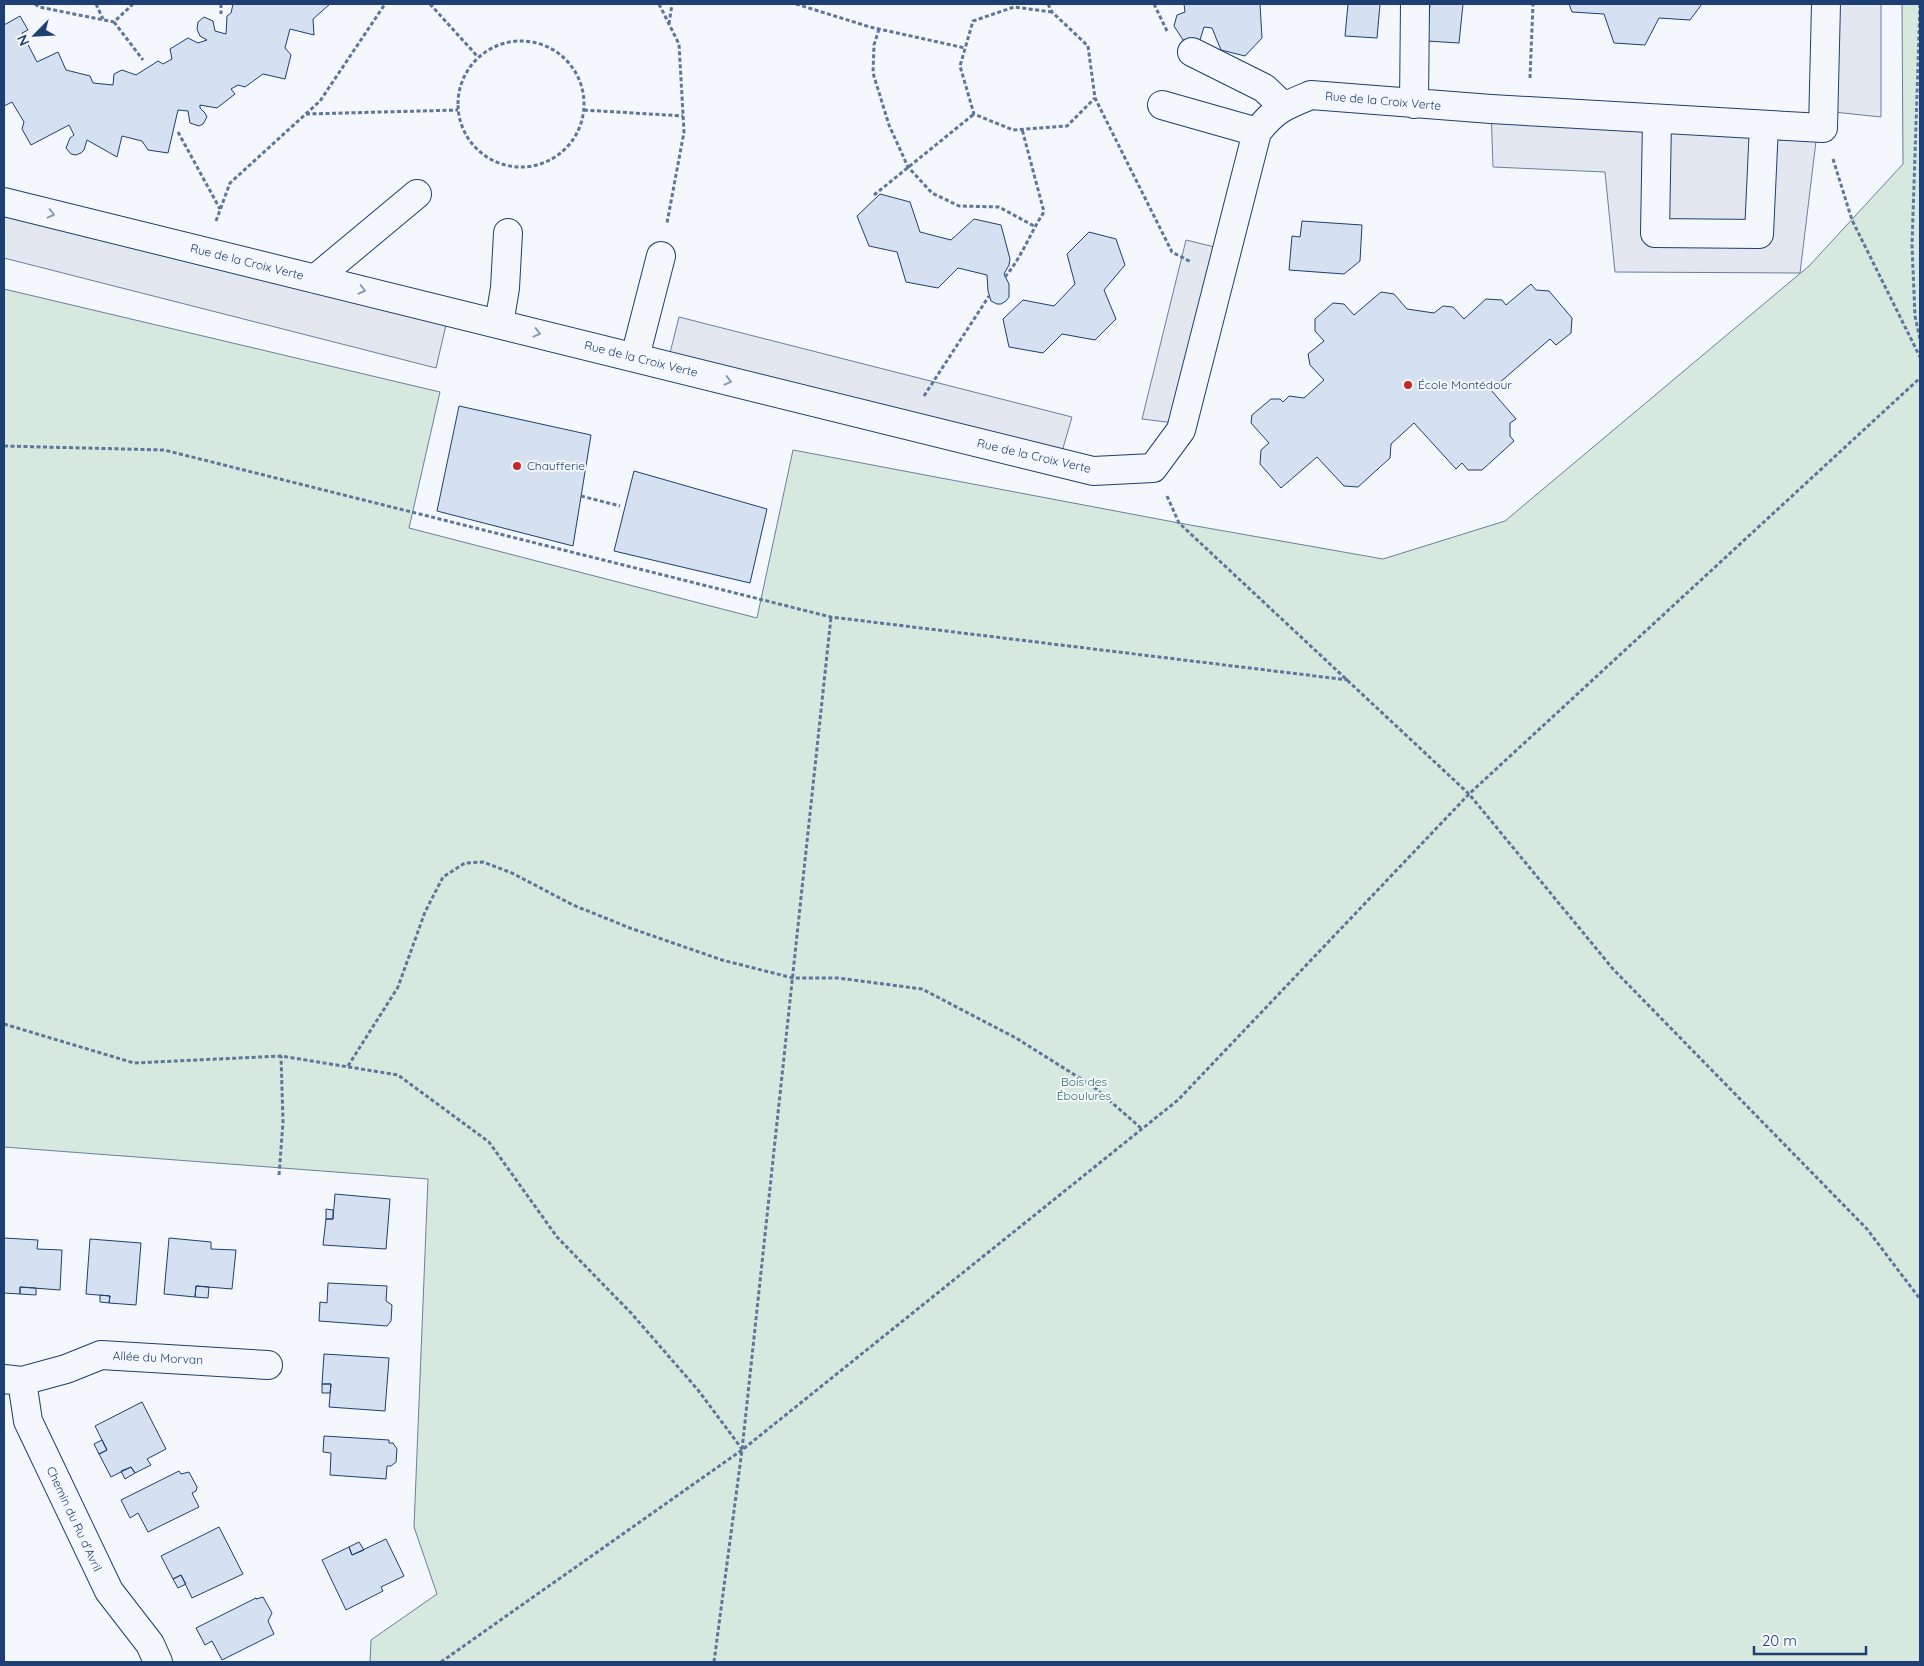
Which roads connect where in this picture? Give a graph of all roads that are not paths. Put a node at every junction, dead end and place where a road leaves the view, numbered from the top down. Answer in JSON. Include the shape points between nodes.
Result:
{"nodes":[{"id":1,"x":1415,"y":4,"type":"edge"},
{"id":2,"x":1826,"y":4,"type":"edge"},
{"id":3,"x":1192,"y":52,"type":"dead end"},
{"id":4,"x":1414,"y":104,"type":"junction"},
{"id":5,"x":1162,"y":105,"type":"dead end"},
{"id":6,"x":1283,"y":106,"type":"junction"},
{"id":7,"x":1657,"y":120,"type":"junction"},
{"id":8,"x":1764,"y":125,"type":"junction"},
{"id":9,"x":1257,"y":132,"type":"junction"},
{"id":10,"x":417,"y":194,"type":"dead end"},
{"id":11,"x":4,"y":202,"type":"edge"},
{"id":12,"x":508,"y":233,"type":"dead end"},
{"id":13,"x":662,"y":256,"type":"road end"},
{"id":14,"x":315,"y":279,"type":"junction"},
{"id":15,"x":499,"y":324,"type":"junction"},
{"id":16,"x":635,"y":357,"type":"junction"},
{"id":17,"x":268,"y":1365,"type":"dead end"},
{"id":18,"x":13,"y":1380,"type":"edge"},
{"id":19,"x":158,"y":1662,"type":"edge"}],
"edges":[{"from":1,"to":4,"type":"street"},
{"from":2,"to":8,"type":"street","name":"Rue de la Croix Verte","via":[[1823,128]]},
{"from":3,"to":6,"type":"street","via":[[1264,88]]},
{"from":4,"to":6,"type":"street","name":"Rue de la Croix Verte","via":[[1311,95]]},
{"from":4,"to":7,"type":"street","name":"Rue de la Croix Verte"},
{"from":5,"to":9,"type":"street"},
{"from":6,"to":9,"type":"street","name":"Rue de la Croix Verte"},
{"from":7,"to":8,"type":"street","name":"Rue de la Croix Verte"},
{"from":7,"to":8,"type":"street","via":[[1654,233],[1759,234]]},
{"from":16,"to":9,"type":"street","name":"Rue de la Croix Verte","one_way":true,"via":[[1093,471],[1153,468],[1181,430]]},
{"from":10,"to":14,"type":"street"},
{"from":11,"to":14,"type":"street","name":"Rue de la Croix Verte","one_way":true},
{"from":12,"to":15,"type":"street"},
{"from":13,"to":16,"type":"street"},
{"from":14,"to":15,"type":"street","name":"Rue de la Croix Verte","one_way":true},
{"from":15,"to":16,"type":"street","name":"Rue de la Croix Verte","one_way":true},
{"from":17,"to":18,"type":"street","name":"Allée du Morvan","via":[[101,1355],[66,1370]]},
{"from":18,"to":19,"type":"street","name":"Chemin du Ru d'Avril","via":[[28,1421],[108,1592],[150,1644]]}]}
